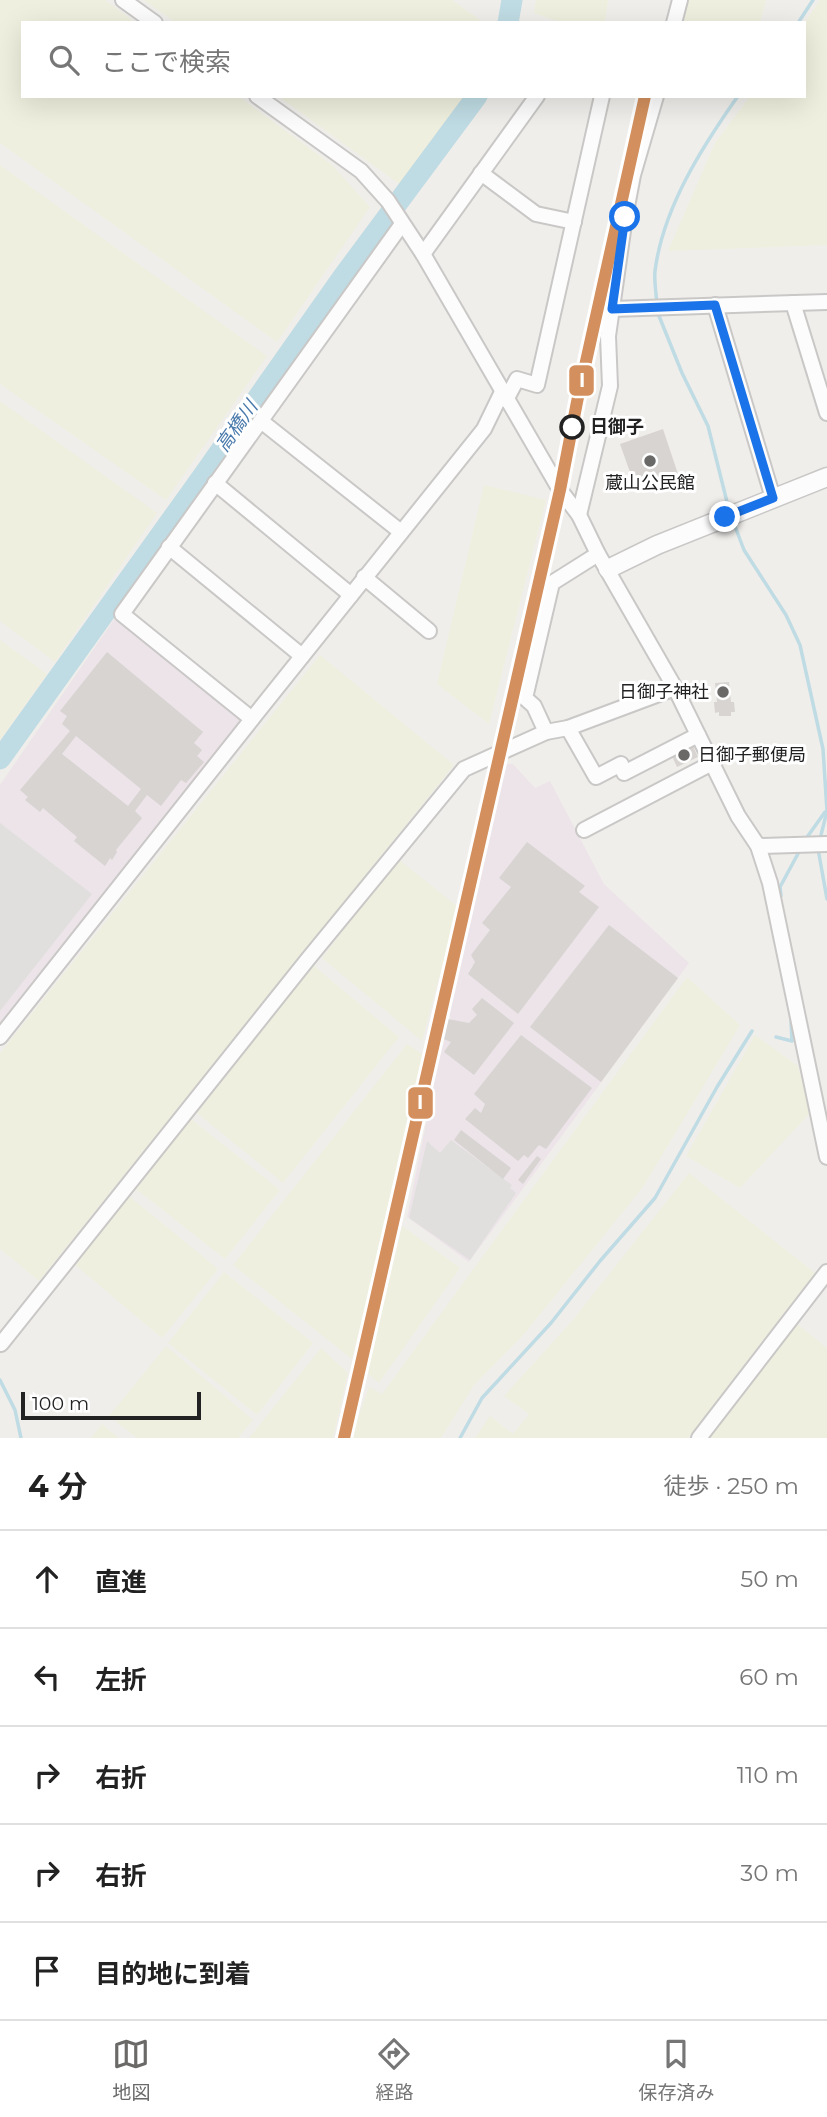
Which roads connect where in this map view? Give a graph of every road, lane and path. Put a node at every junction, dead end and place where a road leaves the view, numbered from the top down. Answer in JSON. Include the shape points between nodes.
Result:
{"nodes":[{"id":1,"x":123,"y":0,"type":"edge"},
{"id":2,"x":680,"y":0,"type":"edge"},
{"id":3,"x":152,"y":21,"type":"edge"},
{"id":4,"x":675,"y":21,"type":"edge"},
{"id":5,"x":260,"y":98,"type":"edge"},
{"id":6,"x":536,"y":98,"type":"edge"},
{"id":7,"x":603,"y":98,"type":"edge"},
{"id":8,"x":655,"y":98,"type":"edge"},
{"id":9,"x":481,"y":173,"type":"junction"},
{"id":10,"x":400,"y":221,"type":"junction"},
{"id":11,"x":574,"y":222,"type":"junction"},
{"id":12,"x":423,"y":254,"type":"junction"},
{"id":13,"x":827,"y":302,"type":"edge"},
{"id":14,"x":793,"y":303,"type":"junction"},
{"id":15,"x":715,"y":305,"type":"junction"},
{"id":16,"x":612,"y":309,"type":"junction"},
{"id":17,"x":504,"y":396,"type":"junction"},
{"id":18,"x":827,"y":413,"type":"edge"},
{"id":19,"x":261,"y":421,"type":"junction"},
{"id":20,"x":827,"y":477,"type":"edge"},
{"id":21,"x":215,"y":483,"type":"junction"},
{"id":22,"x":773,"y":498,"type":"junction"},
{"id":23,"x":579,"y":515,"type":"junction"},
{"id":24,"x":401,"y":532,"type":"junction"},
{"id":25,"x":169,"y":547,"type":"junction"},
{"id":26,"x":603,"y":561,"type":"junction"},
{"id":27,"x":365,"y":578,"type":"junction"},
{"id":28,"x":351,"y":595,"type":"junction"},
{"id":29,"x":429,"y":631,"type":"dead end"},
{"id":30,"x":302,"y":656,"type":"junction"},
{"id":31,"x":675,"y":688,"type":"junction"},
{"id":32,"x":252,"y":719,"type":"junction"},
{"id":33,"x":568,"y":728,"type":"junction"},
{"id":34,"x":547,"y":732,"type":"junction"},
{"id":35,"x":698,"y":735,"type":"junction"},
{"id":36,"x":712,"y":763,"type":"junction"},
{"id":37,"x":584,"y":830,"type":"dead end"},
{"id":38,"x":827,"y":844,"type":"edge"},
{"id":39,"x":758,"y":846,"type":"junction"},
{"id":40,"x":0,"y":1037,"type":"edge"},
{"id":41,"x":827,"y":1157,"type":"edge"},
{"id":42,"x":827,"y":1272,"type":"edge"},
{"id":43,"x":0,"y":1344,"type":"edge"},
{"id":44,"x":699,"y":1438,"type":"edge"}],
"edges":[{"from":1,"to":3,"type":"street"},
{"from":2,"to":4,"type":"street"},
{"from":5,"to":10,"type":"street","via":[[361,171]]},
{"from":6,"to":9,"type":"street"},
{"from":7,"to":11,"type":"street"},
{"from":8,"to":16,"type":"street","via":[[633,175]]},
{"from":9,"to":11,"type":"street","via":[[536,214]]},
{"from":9,"to":12,"type":"street"},
{"from":10,"to":12,"type":"street"},
{"from":10,"to":19,"type":"street"},
{"from":11,"to":17,"type":"street","via":[[537,385],[517,379]]},
{"from":12,"to":17,"type":"street"},
{"from":13,"to":14,"type":"street"},
{"from":14,"to":15,"type":"street"},
{"from":14,"to":18,"type":"street"},
{"from":15,"to":16,"type":"street"},
{"from":15,"to":22,"type":"street"},
{"from":16,"to":23,"type":"street","via":[[610,386]]},
{"from":17,"to":23,"type":"street"},
{"from":17,"to":24,"type":"street","via":[[484,429]]},
{"from":19,"to":21,"type":"street"},
{"from":19,"to":24,"type":"street"},
{"from":20,"to":22,"type":"street"},
{"from":21,"to":25,"type":"street"},
{"from":21,"to":28,"type":"street"},
{"from":22,"to":26,"type":"street","via":[[657,545]]},
{"from":23,"to":26,"type":"street"},
{"from":24,"to":27,"type":"street"},
{"from":25,"to":30,"type":"street"},
{"from":25,"to":32,"type":"street","via":[[122,614]]},
{"from":26,"to":31,"type":"street"},
{"from":26,"to":34,"type":"street","via":[[552,583],[525,698]]},
{"from":27,"to":28,"type":"street"},
{"from":27,"to":29,"type":"street"},
{"from":28,"to":30,"type":"street"},
{"from":30,"to":32,"type":"street"},
{"from":31,"to":33,"type":"street"},
{"from":31,"to":35,"type":"street"},
{"from":32,"to":40,"type":"street"},
{"from":33,"to":34,"type":"street"},
{"from":33,"to":35,"type":"street","via":[[596,777],[621,764],[624,773]]},
{"from":34,"to":43,"type":"street","via":[[464,769]]},
{"from":35,"to":36,"type":"street"},
{"from":36,"to":37,"type":"street"},
{"from":36,"to":39,"type":"street"},
{"from":38,"to":39,"type":"street"},
{"from":39,"to":41,"type":"street","via":[[770,883]]},
{"from":42,"to":44,"type":"street"}]}
